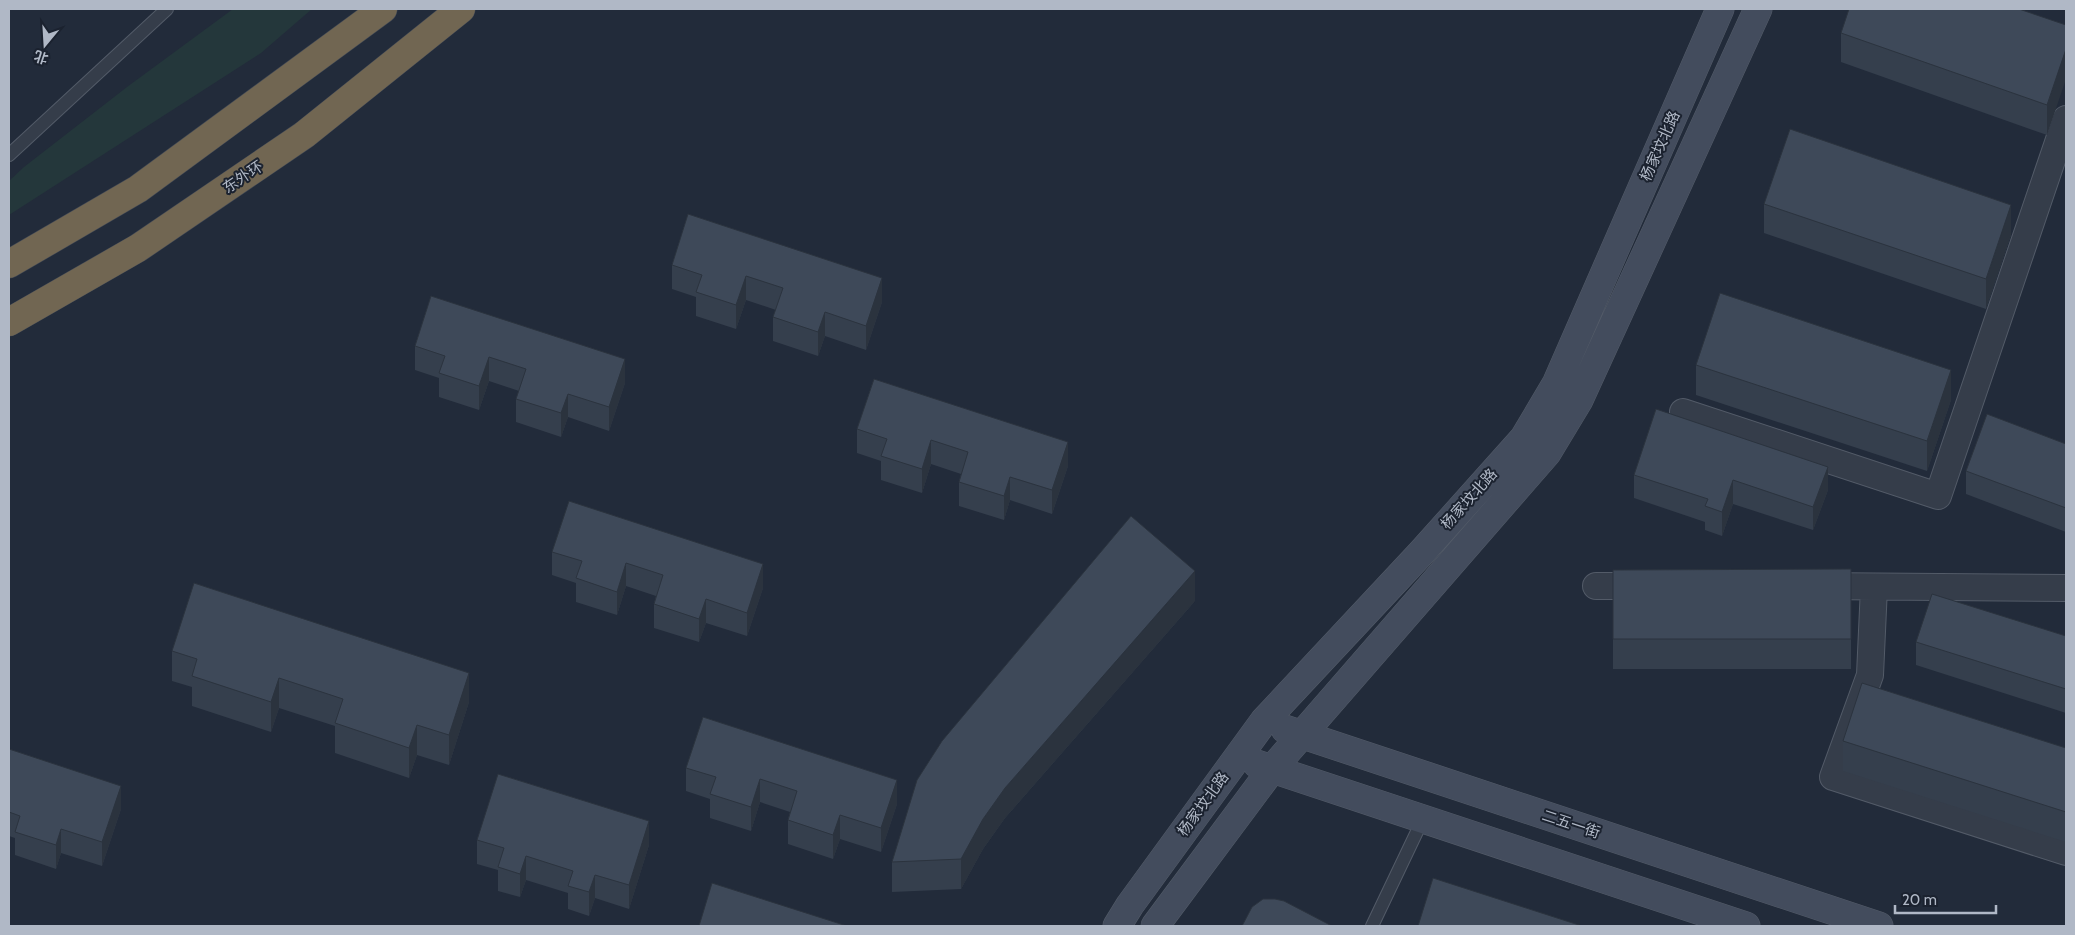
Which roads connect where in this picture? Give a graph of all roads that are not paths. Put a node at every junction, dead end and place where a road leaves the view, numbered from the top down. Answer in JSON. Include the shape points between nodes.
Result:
{"nodes":[{"id":1,"x":167,"y":9,"type":"edge"},
{"id":2,"x":383,"y":9,"type":"edge"},
{"id":3,"x":461,"y":9,"type":"edge"},
{"id":4,"x":1720,"y":9,"type":"edge"},
{"id":5,"x":1758,"y":9,"type":"edge"},
{"id":6,"x":2066,"y":119,"type":"edge"},
{"id":7,"x":9,"y":155,"type":"edge"},
{"id":8,"x":9,"y":264,"type":"edge"},
{"id":9,"x":9,"y":322,"type":"edge"},
{"id":10,"x":1683,"y":412,"type":"dead end"},
{"id":11,"x":1596,"y":586,"type":"dead end"},
{"id":12,"x":1675,"y":586,"type":"edge"},
{"id":13,"x":1794,"y":586,"type":"edge"},
{"id":14,"x":1874,"y":587,"type":"junction"},
{"id":15,"x":2066,"y":588,"type":"edge"},
{"id":16,"x":1264,"y":722,"type":"junction"},
{"id":17,"x":1301,"y":735,"type":"junction"},
{"id":18,"x":1236,"y":758,"type":"junction"},
{"id":19,"x":1272,"y":769,"type":"junction"},
{"id":20,"x":1423,"y":819,"type":"junction"},
{"id":21,"x":2066,"y":852,"type":"edge"},
{"id":22,"x":1117,"y":926,"type":"edge"},
{"id":23,"x":1155,"y":926,"type":"edge"},
{"id":24,"x":1372,"y":926,"type":"edge"},
{"id":25,"x":1746,"y":926,"type":"edge"},
{"id":26,"x":1879,"y":926,"type":"edge"}],
"edges":[{"from":1,"to":7,"type":"lane"},
{"from":2,"to":8,"type":"highway","via":[[138,189]]},
{"from":3,"to":9,"type":"highway","name":"东外环","via":[[296,140],[138,248]]},
{"from":4,"to":16,"type":"main road","name":"杨家坟北路","via":[[1556,384],[1524,438]]},
{"from":5,"to":17,"type":"main road","name":"杨家坟北路","via":[[1580,400],[1547,453]]},
{"from":6,"to":10,"type":"street","via":[[1938,496]]},
{"from":11,"to":12,"type":"street"},
{"from":13,"to":14,"type":"street"},
{"from":14,"to":15,"type":"street"},
{"from":14,"to":21,"type":"street","via":[[1870,675],[1833,777]]},
{"from":16,"to":17,"type":"main road","name":"二五一街"},
{"from":16,"to":18,"type":"main road","name":"杨家坟北路"},
{"from":17,"to":19,"type":"main road","name":"杨家坟北路"},
{"from":17,"to":26,"type":"main road","name":"二五一街"},
{"from":18,"to":19,"type":"main road"},
{"from":18,"to":22,"type":"main road","name":"杨家坟北路"},
{"from":19,"to":20,"type":"main road"},
{"from":19,"to":23,"type":"main road","name":"杨家坟北路"},
{"from":20,"to":24,"type":"lane"},
{"from":20,"to":25,"type":"main road"}]}
